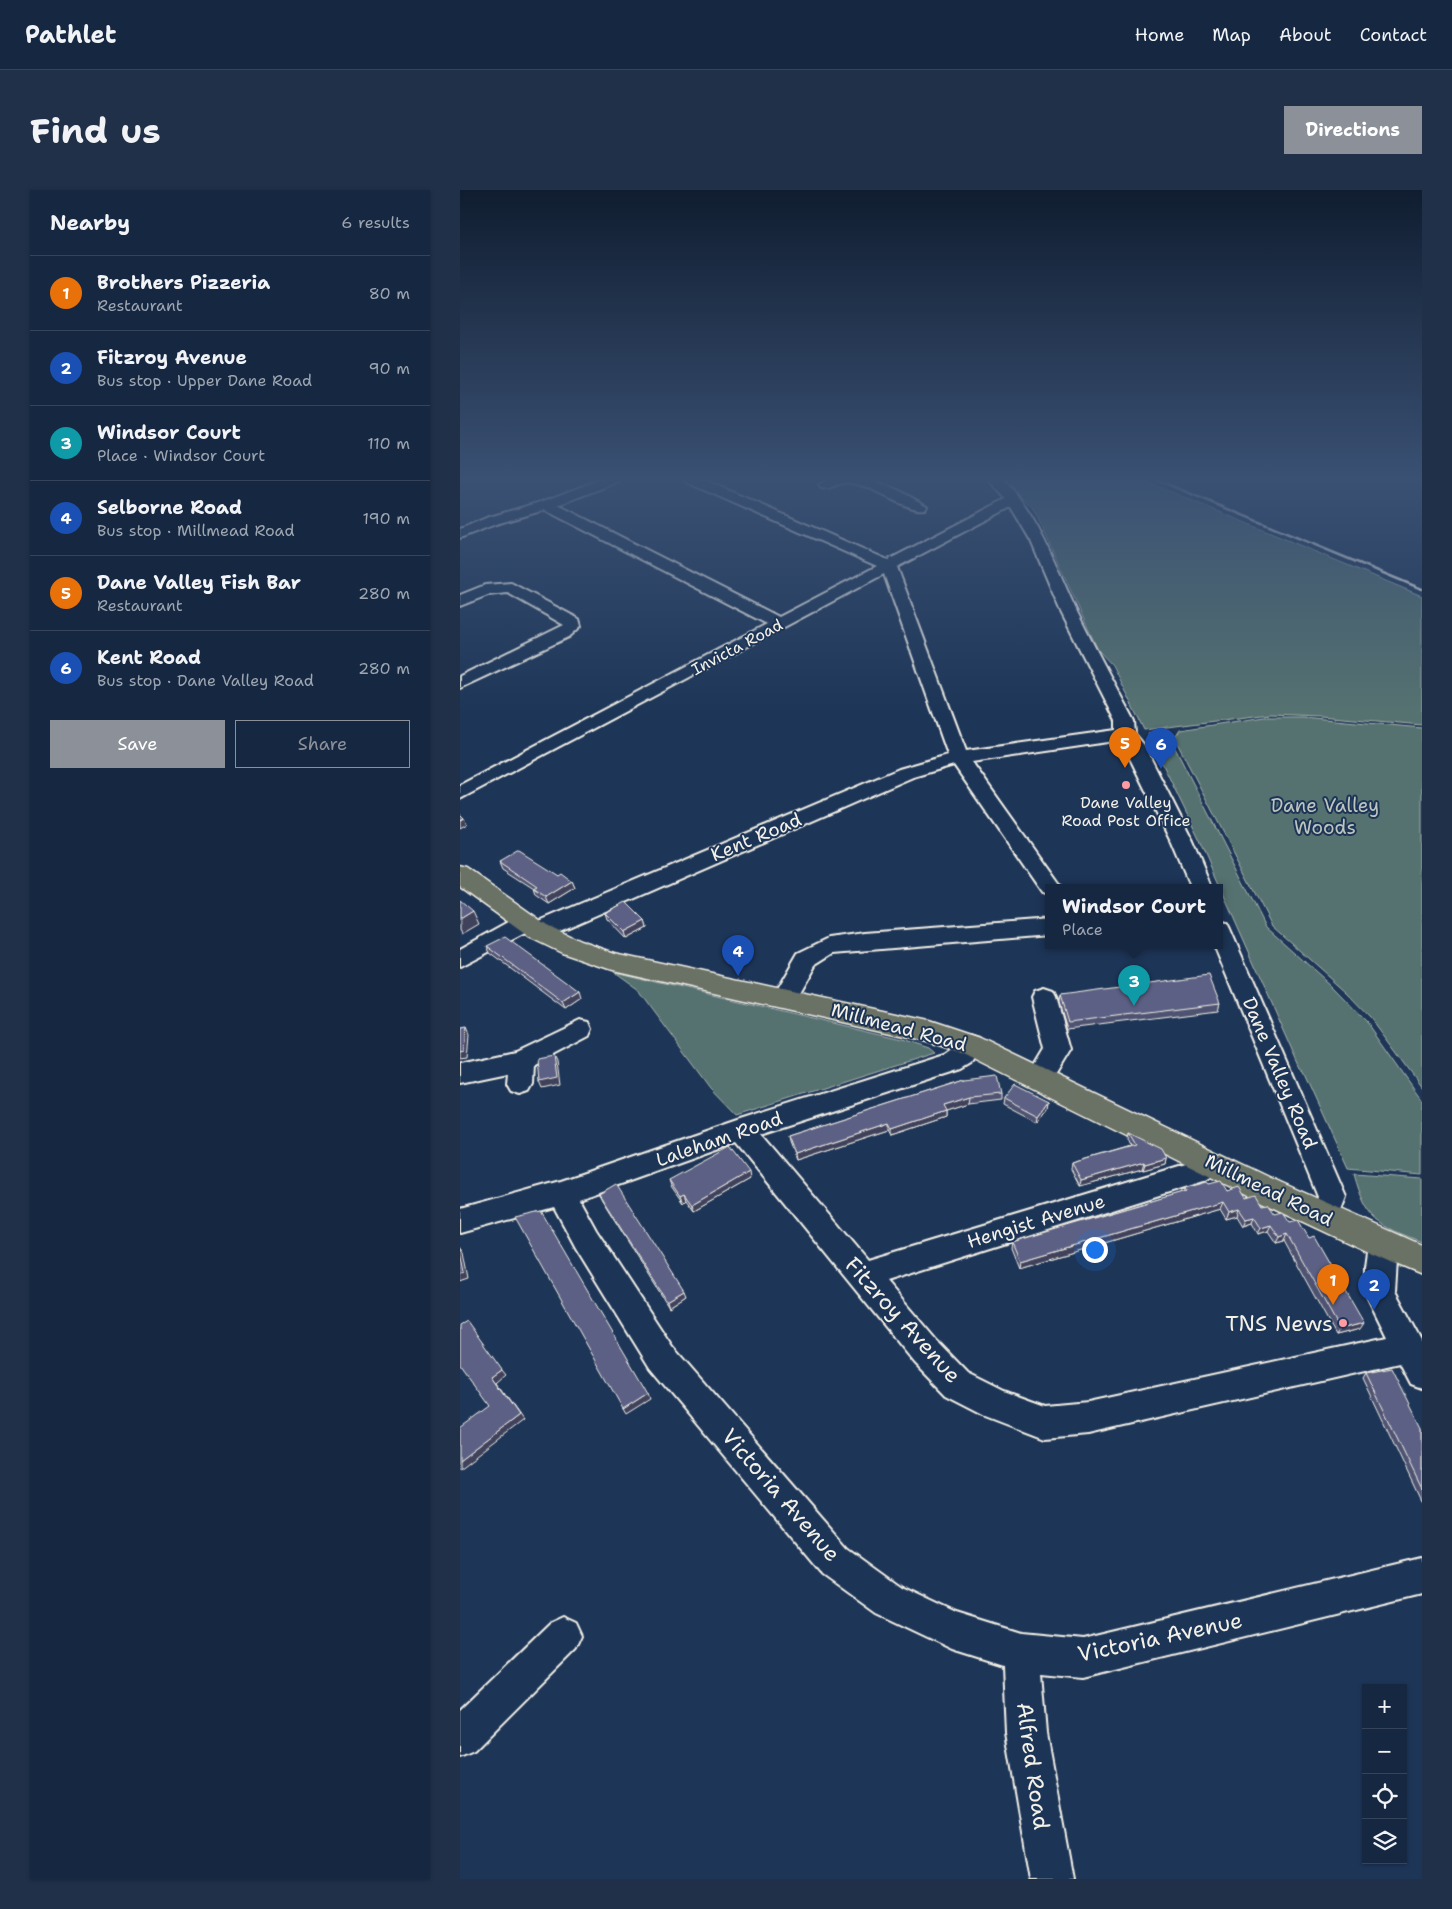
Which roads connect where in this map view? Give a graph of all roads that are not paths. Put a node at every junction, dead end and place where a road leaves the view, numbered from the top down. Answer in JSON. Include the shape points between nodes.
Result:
{"nodes":[{"id":1,"x":650,"y":558,"type":"edge"},
{"id":2,"x":871,"y":558,"type":"edge"},
{"id":3,"x":906,"y":558,"type":"edge"},
{"id":4,"x":1045,"y":558,"type":"edge"},
{"id":5,"x":890,"y":566,"type":"junction"},
{"id":6,"x":460,"y":601,"type":"edge"},
{"id":7,"x":780,"y":624,"type":"junction"},
{"id":8,"x":460,"y":683,"type":"edge"},
{"id":9,"x":1126,"y":734,"type":"junction"},
{"id":10,"x":959,"y":758,"type":"junction"},
{"id":11,"x":460,"y":793,"type":"edge"},
{"id":12,"x":460,"y":875,"type":"edge"},
{"id":13,"x":1048,"y":884,"type":"edge"},
{"id":14,"x":1200,"y":884,"type":"edge"},
{"id":15,"x":532,"y":927,"type":"junction"},
{"id":16,"x":1045,"y":927,"type":"edge"},
{"id":17,"x":1223,"y":938,"type":"edge"},
{"id":18,"x":460,"y":959,"type":"edge"},
{"id":19,"x":1044,"y":997,"type":"dead end"},
{"id":20,"x":784,"y":998,"type":"junction"},
{"id":21,"x":580,"y":1029,"type":"dead end"},
{"id":22,"x":970,"y":1045,"type":"junction"},
{"id":23,"x":460,"y":1073,"type":"edge"},
{"id":24,"x":1040,"y":1079,"type":"junction"},
{"id":25,"x":741,"y":1130,"type":"junction"},
{"id":26,"x":1206,"y":1161,"type":"junction"},
{"id":27,"x":561,"y":1194,"type":"junction"},
{"id":28,"x":1325,"y":1218,"type":"junction"},
{"id":29,"x":460,"y":1221,"type":"edge"},
{"id":30,"x":1383,"y":1244,"type":"junction"},
{"id":31,"x":1422,"y":1260,"type":"edge"},
{"id":32,"x":862,"y":1275,"type":"junction"},
{"id":33,"x":1415,"y":1360,"type":"edge"},
{"id":34,"x":1422,"y":1576,"type":"edge"},
{"id":35,"x":563,"y":1636,"type":"dead end"},
{"id":36,"x":1021,"y":1652,"type":"junction"},
{"id":37,"x":460,"y":1737,"type":"edge"},
{"id":38,"x":1052,"y":1879,"type":"edge"}],
"edges":[{"from":1,"to":7,"type":"street"},
{"from":2,"to":5,"type":"street"},
{"from":3,"to":5,"type":"street","name":"Invicta Road"},
{"from":4,"to":9,"type":"street","via":[[1125,721]]},
{"from":5,"to":7,"type":"street","name":"Invicta Road"},
{"from":5,"to":10,"type":"street"},
{"from":6,"to":8,"type":"street","via":[[485,590],[511,588],[573,623],[573,626],[563,634]]},
{"from":7,"to":11,"type":"street","name":"Invicta Road"},
{"from":9,"to":10,"type":"street","name":"Kent Road"},
{"from":9,"to":14,"type":"street","via":[[1182,842]]},
{"from":10,"to":13,"type":"street"},
{"from":10,"to":15,"type":"street","name":"Kent Road","via":[[906,772]]},
{"from":12,"to":15,"type":"main road","name":"Millmead Road"},
{"from":15,"to":18,"type":"street","name":"Kent Road"},
{"from":15,"to":20,"type":"main road","name":"Millmead Road","via":[[571,947],[612,961]]},
{"from":16,"to":20,"type":"street","via":[[829,946],[806,959]]},
{"from":17,"to":28,"type":"street","name":"Dane Valley Road","via":[[1332,1197]]},
{"from":19,"to":24,"type":"street","via":[[1058,1050]]},
{"from":20,"to":22,"type":"main road","name":"Millmead Road","via":[[929,1031]]},
{"from":21,"to":23,"type":"street","via":[[520,1072]]},
{"from":22,"to":24,"type":"main road","name":"Millmead Road"},
{"from":22,"to":25,"type":"street","name":"Laleham Road","via":[[963,1056],[953,1062]]},
{"from":24,"to":26,"type":"main road","name":"Millmead Road"},
{"from":25,"to":27,"type":"street","name":"Laleham Road"},
{"from":25,"to":32,"type":"street","name":"Fitzroy Avenue"},
{"from":26,"to":28,"type":"main road","name":"Millmead Road"},
{"from":26,"to":32,"type":"street","name":"Hengist Avenue","via":[[1194,1173]]},
{"from":27,"to":29,"type":"street","name":"Laleham Road"},
{"from":27,"to":36,"type":"street","name":"Victoria Avenue","via":[[661,1357],[835,1561],[898,1604],[952,1630]]},
{"from":28,"to":30,"type":"main road","name":"Millmead Road"},
{"from":30,"to":31,"type":"main road","name":"Millmead Road"},
{"from":30,"to":33,"type":"street","via":[[1380,1292]]},
{"from":32,"to":33,"type":"street","name":"Fitzroy Avenue","via":[[957,1384],[996,1404],[1046,1422],[1088,1418]]},
{"from":34,"to":36,"type":"street","name":"Victoria Avenue","via":[[1083,1658]]},
{"from":35,"to":37,"type":"street"},
{"from":36,"to":38,"type":"street","name":"Alfred Road","via":[[1026,1733]]}]}
